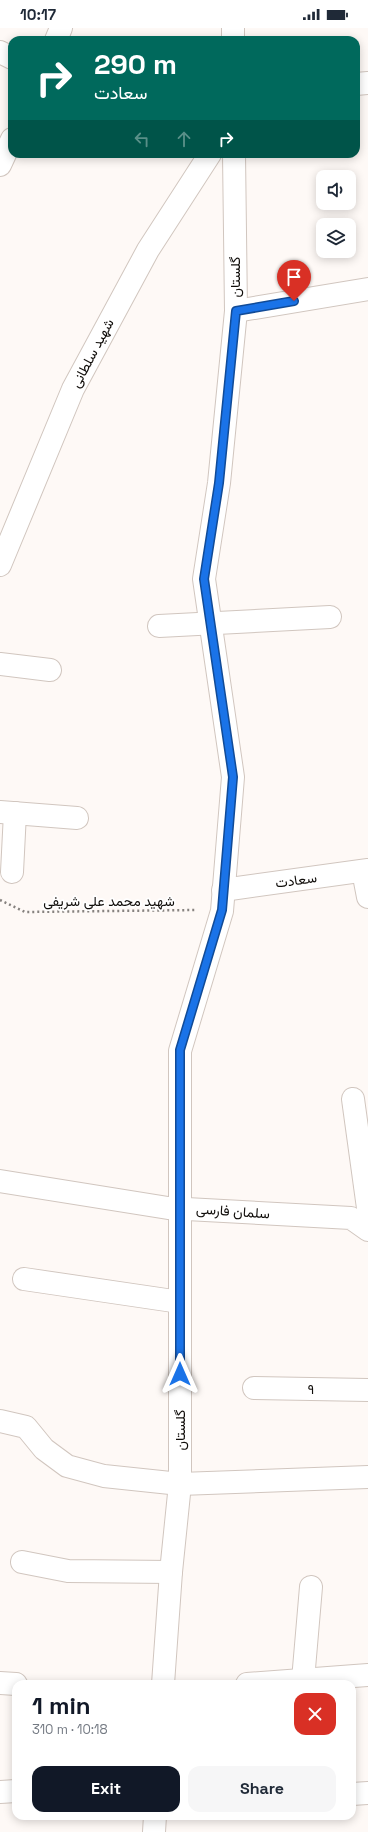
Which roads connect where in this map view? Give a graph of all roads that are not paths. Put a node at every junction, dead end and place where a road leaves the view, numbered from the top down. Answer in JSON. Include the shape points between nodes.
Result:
{"nodes":[{"id":1,"x":8,"y":148,"type":"edge"},
{"id":2,"x":207,"y":158,"type":"edge"},
{"id":3,"x":234,"y":158,"type":"edge"},
{"id":4,"x":0,"y":165,"type":"edge"},
{"id":5,"x":368,"y":289,"type":"edge"},
{"id":6,"x":236,"y":311,"type":"junction"},
{"id":7,"x":5,"y":540,"type":"edge"},
{"id":8,"x":0,"y":566,"type":"edge"},
{"id":9,"x":330,"y":617,"type":"dead end"},
{"id":10,"x":210,"y":624,"type":"junction"},
{"id":11,"x":159,"y":626,"type":"dead end"},
{"id":12,"x":0,"y":665,"type":"edge"},
{"id":13,"x":50,"y":672,"type":"dead end"},
{"id":14,"x":8,"y":812,"type":"edge"},
{"id":15,"x":77,"y":818,"type":"dead end"},
{"id":16,"x":366,"y":870,"type":"edge"},
{"id":17,"x":12,"y":872,"type":"dead end"},
{"id":18,"x":368,"y":897,"type":"edge"},
{"id":19,"x":222,"y":900,"type":"junction"},
{"id":20,"x":353,"y":1100,"type":"dead end"},
{"id":21,"x":0,"y":1181,"type":"edge"},
{"id":22,"x":180,"y":1208,"type":"junction"},
{"id":23,"x":368,"y":1208,"type":"edge"},
{"id":24,"x":368,"y":1230,"type":"edge"},
{"id":25,"x":24,"y":1279,"type":"dead end"},
{"id":26,"x":180,"y":1302,"type":"junction"},
{"id":27,"x":254,"y":1388,"type":"dead end"},
{"id":28,"x":368,"y":1390,"type":"edge"},
{"id":29,"x":0,"y":1421,"type":"edge"},
{"id":30,"x":368,"y":1477,"type":"edge"},
{"id":31,"x":180,"y":1484,"type":"junction"},
{"id":32,"x":22,"y":1562,"type":"dead end"},
{"id":33,"x":171,"y":1572,"type":"junction"},
{"id":34,"x":311,"y":1587,"type":"dead end"},
{"id":35,"x":368,"y":1675,"type":"edge"},
{"id":36,"x":163,"y":1680,"type":"edge"},
{"id":37,"x":303,"y":1680,"type":"joint"},
{"id":38,"x":0,"y":1684,"type":"edge"},
{"id":39,"x":12,"y":1684,"type":"edge"},
{"id":40,"x":12,"y":1791,"type":"edge"},
{"id":41,"x":0,"y":1792,"type":"edge"},
{"id":42,"x":368,"y":1793,"type":"edge"},
{"id":43,"x":356,"y":1794,"type":"edge"},
{"id":44,"x":155,"y":1820,"type":"edge"},
{"id":45,"x":154,"y":1832,"type":"edge"}],
"edges":[{"from":1,"to":4,"type":"street"},
{"from":2,"to":7,"type":"street","name":"شهید سلطانی","via":[[148,250],[72,389]]},
{"from":3,"to":6,"type":"street","name":"گلستان"},
{"from":5,"to":6,"type":"street"},
{"from":6,"to":10,"type":"street","name":"گلستان","via":[[219,483],[204,579]]},
{"from":7,"to":8,"type":"street","name":"شهید سلطانی"},
{"from":9,"to":10,"type":"street"},
{"from":10,"to":11,"type":"street"},
{"from":10,"to":19,"type":"street","name":"گلستان","via":[[233,777]]},
{"from":12,"to":13,"type":"street"},
{"from":14,"to":15,"type":"street"},
{"from":14,"to":17,"type":"street"},
{"from":16,"to":18,"type":"street"},
{"from":16,"to":19,"type":"street","name":"سعادت"},
{"from":19,"to":22,"type":"street","name":"گلستان","via":[[180,1050]]},
{"from":20,"to":23,"type":"street"},
{"from":21,"to":22,"type":"street","name":"سلمان فارسی"},
{"from":22,"to":24,"type":"street","name":"سلمان فارسی","via":[[351,1218]]},
{"from":22,"to":26,"type":"street","name":"گلستان"},
{"from":25,"to":26,"type":"street"},
{"from":26,"to":31,"type":"street","name":"گلستان"},
{"from":27,"to":28,"type":"street","name":"۹"},
{"from":29,"to":31,"type":"street","via":[[26,1427],[44,1449],[67,1466],[104,1476]]},
{"from":30,"to":31,"type":"street"},
{"from":31,"to":33,"type":"street","name":"گلستان"},
{"from":32,"to":33,"type":"street","via":[[68,1572]]},
{"from":33,"to":36,"type":"street","name":"گلستان"},
{"from":34,"to":37,"type":"street"},
{"from":35,"to":37,"type":"street"},
{"from":38,"to":39,"type":"street"},
{"from":40,"to":41,"type":"street"},
{"from":42,"to":43,"type":"street"},
{"from":44,"to":45,"type":"street"}]}
